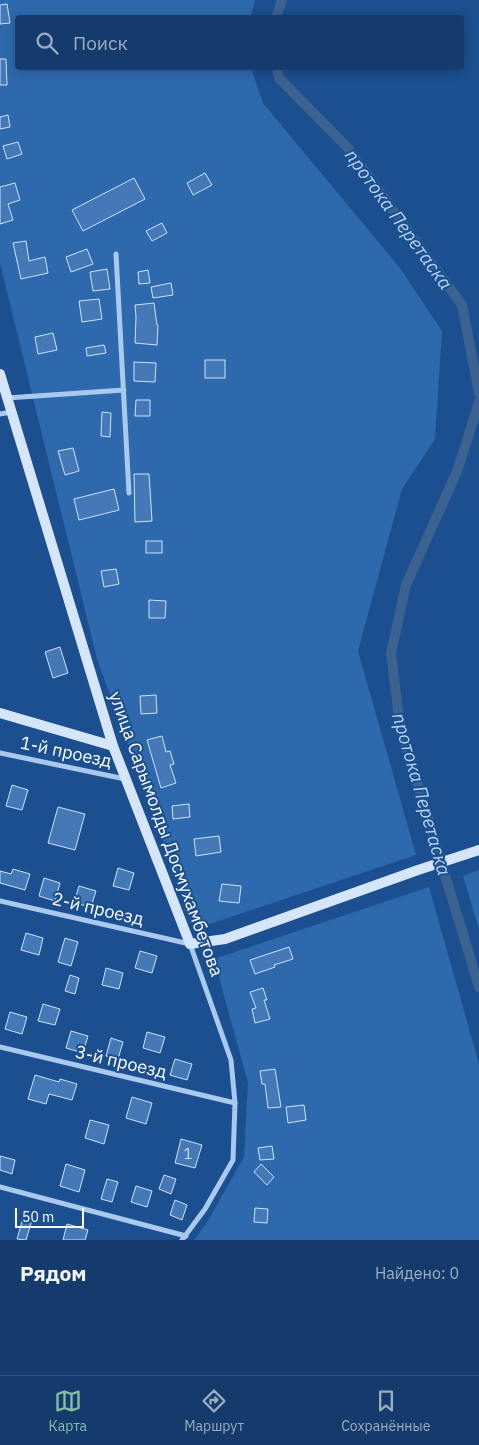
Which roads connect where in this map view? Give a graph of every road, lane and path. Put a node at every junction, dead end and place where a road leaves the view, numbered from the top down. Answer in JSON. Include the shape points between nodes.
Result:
{"nodes":[{"id":1,"x":116,"y":254,"type":"dead end"},
{"id":2,"x":0,"y":374,"type":"edge"},
{"id":3,"x":124,"y":390,"type":"junction"},
{"id":4,"x":6,"y":398,"type":"junction"},
{"id":5,"x":11,"y":412,"type":"junction"},
{"id":6,"x":0,"y":414,"type":"edge"},
{"id":7,"x":129,"y":493,"type":"dead end"},
{"id":8,"x":0,"y":713,"type":"edge"},
{"id":9,"x":113,"y":746,"type":"junction"},
{"id":10,"x":0,"y":753,"type":"edge"},
{"id":11,"x":125,"y":779,"type":"junction"},
{"id":12,"x":479,"y":850,"type":"edge"},
{"id":13,"x":0,"y":901,"type":"edge"},
{"id":14,"x":190,"y":944,"type":"junction"},
{"id":15,"x":0,"y":1048,"type":"edge"},
{"id":16,"x":235,"y":1103,"type":"junction"},
{"id":17,"x":0,"y":1187,"type":"edge"},
{"id":18,"x":184,"y":1238,"type":"edge"}],
"edges":[{"from":1,"to":3,"type":"street"},
{"from":2,"to":4,"type":"main road","name":"улица Сарымолды Досмухамбетова"},
{"from":3,"to":4,"type":"street"},
{"from":3,"to":7,"type":"street"},
{"from":4,"to":5,"type":"main road","name":"улица Сарымолды Досмухамбетова"},
{"from":5,"to":6,"type":"street"},
{"from":5,"to":9,"type":"main road","name":"улица Сарымолды Досмухамбетова"},
{"from":8,"to":9,"type":"main road"},
{"from":9,"to":11,"type":"main road","name":"улица Сарымолды Досмухамбетова"},
{"from":10,"to":11,"type":"street","name":"1-й проезд"},
{"from":11,"to":14,"type":"main road","name":"улица Сарымолды Досмухамбетова"},
{"from":12,"to":14,"type":"main road","via":[[225,939]]},
{"from":13,"to":14,"type":"street","name":"2-й проезд"},
{"from":14,"to":16,"type":"street","name":"улица Сарымолды Досмухамбетова","via":[[231,1060]]},
{"from":15,"to":16,"type":"street","name":"3-й проезд"},
{"from":16,"to":18,"type":"street","name":"улица Сарымолды Досмухамбетова","via":[[233,1160]]},
{"from":17,"to":18,"type":"street"}]}
